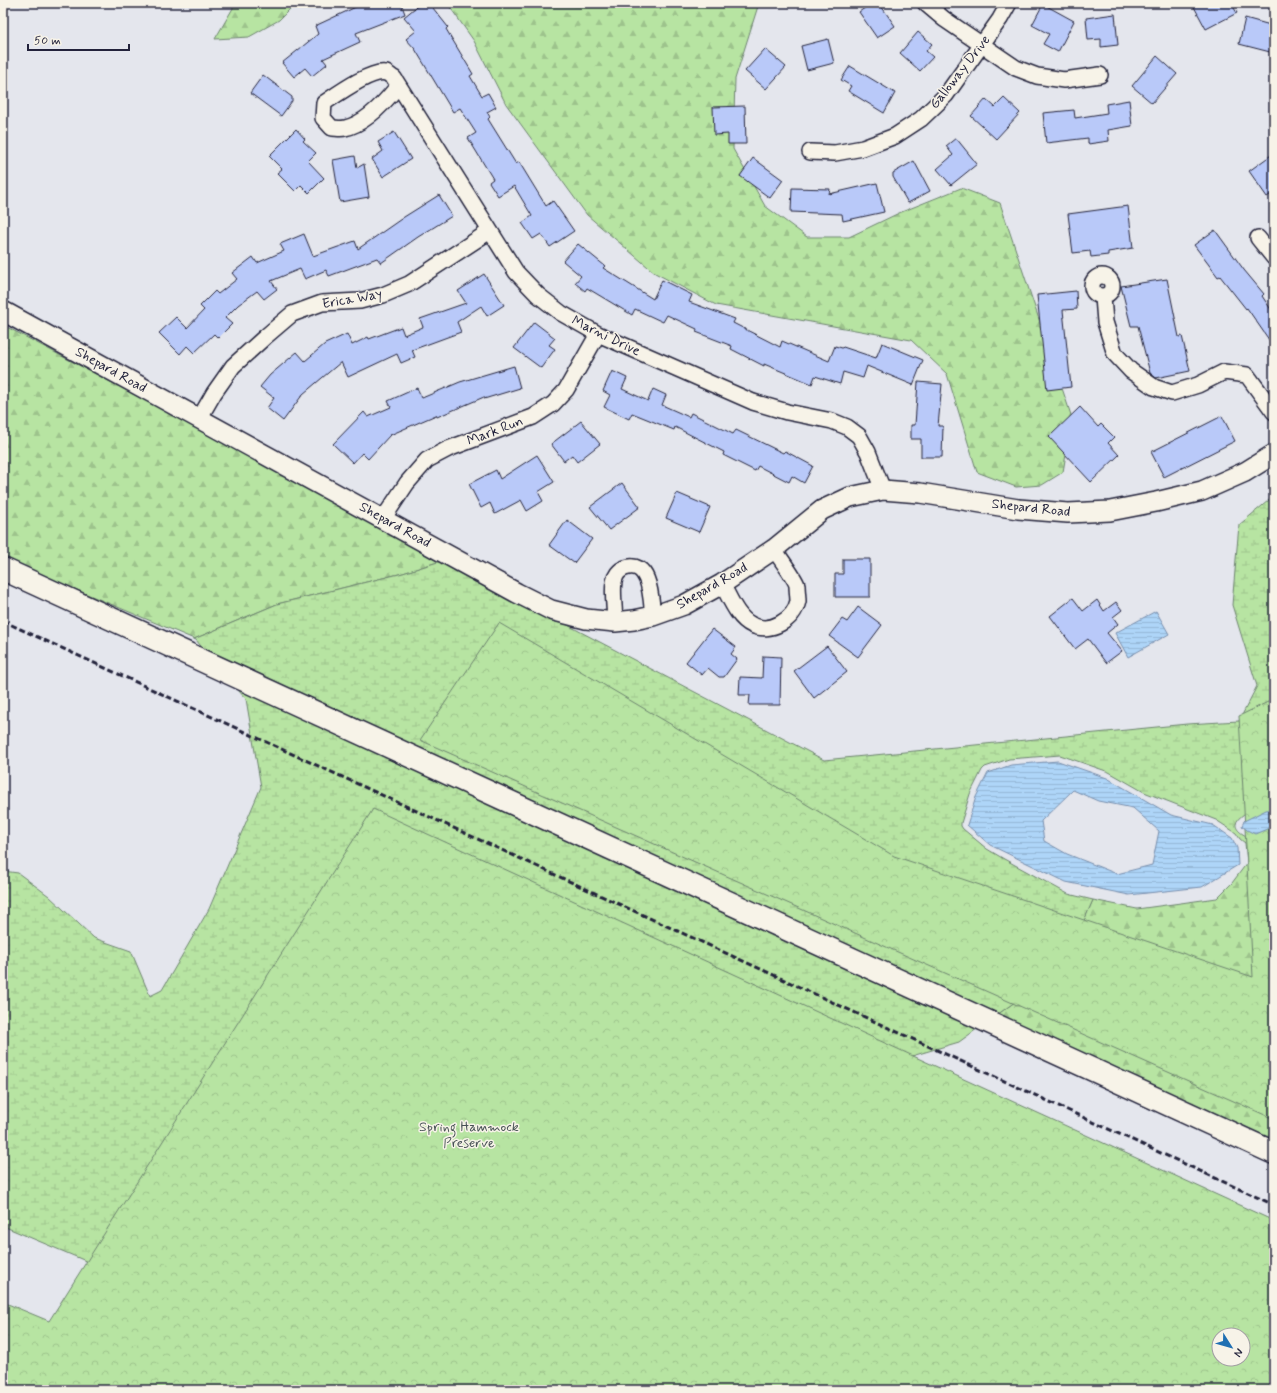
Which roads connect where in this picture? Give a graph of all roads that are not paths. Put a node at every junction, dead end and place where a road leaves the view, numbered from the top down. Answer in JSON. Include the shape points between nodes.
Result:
{"nodes":[{"id":1,"x":925,"y":3,"type":"edge"},
{"id":2,"x":1009,"y":3,"type":"edge"},
{"id":3,"x":982,"y":45,"type":"junction"},
{"id":4,"x":1100,"y":75,"type":"dead end"},
{"id":5,"x":398,"y":86,"type":"junction"},
{"id":6,"x":810,"y":152,"type":"dead end"},
{"id":7,"x":490,"y":232,"type":"junction"},
{"id":8,"x":1258,"y":238,"type":"dead end"},
{"id":9,"x":1274,"y":258,"type":"edge"},
{"id":10,"x":1103,"y":296,"type":"dead end"},
{"id":11,"x":3,"y":311,"type":"edge"},
{"id":12,"x":598,"y":334,"type":"junction"},
{"id":13,"x":1274,"y":412,"type":"edge"},
{"id":14,"x":200,"y":419,"type":"junction"},
{"id":15,"x":1274,"y":454,"type":"edge"},
{"id":16,"x":883,"y":490,"type":"junction"},
{"id":17,"x":384,"y":519,"type":"junction"},
{"id":18,"x":774,"y":549,"type":"junction"},
{"id":19,"x":3,"y":568,"type":"edge"},
{"id":20,"x":722,"y":584,"type":"junction"},
{"id":21,"x":652,"y":616,"type":"junction"},
{"id":22,"x":615,"y":622,"type":"junction"},
{"id":23,"x":1274,"y":1153,"type":"edge"}],
"edges":[{"from":1,"to":3,"type":"street"},
{"from":2,"to":3,"type":"street","name":"Galloway Drive"},
{"from":3,"to":4,"type":"street","via":[[1016,68],[1037,76],[1064,80]]},
{"from":3,"to":6,"type":"street","name":"Galloway Drive","via":[[946,95],[921,119],[895,136],[863,148],[835,153]]},
{"from":5,"to":5,"type":"street","name":"Marni Drive","via":[[394,78],[386,73],[372,74],[324,103],[322,118],[332,128],[346,128],[379,108]]},
{"from":5,"to":7,"type":"street","name":"Marni Drive"},
{"from":7,"to":12,"type":"street","name":"Marni Drive","via":[[516,272],[538,295],[561,313]]},
{"from":7,"to":14,"type":"street","name":"Erica Way","via":[[410,284],[383,295],[322,303],[292,314],[233,366]]},
{"from":8,"to":9,"type":"street"},
{"from":10,"to":13,"type":"street","via":[[1105,322],[1115,354],[1131,371],[1154,387],[1172,393],[1198,385],[1224,372],[1247,375]]},
{"from":11,"to":14,"type":"street","name":"Shepard Road"},
{"from":12,"to":16,"type":"street","name":"Marni Drive","via":[[753,402],[847,427],[858,436],[868,452]]},
{"from":12,"to":17,"type":"street","name":"Mark Run","via":[[566,390],[553,404],[533,417],[448,449],[427,460],[407,483]]},
{"from":14,"to":17,"type":"street","name":"Shepard Road"},
{"from":15,"to":16,"type":"street","name":"Shepard Road","via":[[1245,472],[1202,491],[1110,511],[1068,513],[1018,509],[920,493]]},
{"from":16,"to":18,"type":"street","name":"Shepard Road","via":[[850,497],[822,510]]},
{"from":17,"to":22,"type":"street","name":"Shepard Road","via":[[551,610],[586,619]]},
{"from":18,"to":20,"type":"street","name":"Shepard Road"},
{"from":18,"to":20,"type":"street","via":[[796,584],[798,601],[792,614],[779,625],[764,628],[752,626],[741,617]]},
{"from":19,"to":23,"type":"main road"},
{"from":20,"to":21,"type":"street","name":"Shepard Road","via":[[684,605]]},
{"from":21,"to":22,"type":"street","name":"Shepard Road"},
{"from":21,"to":22,"type":"street","via":[[648,581],[644,573],[631,566],[623,569],[614,583]]}]}
